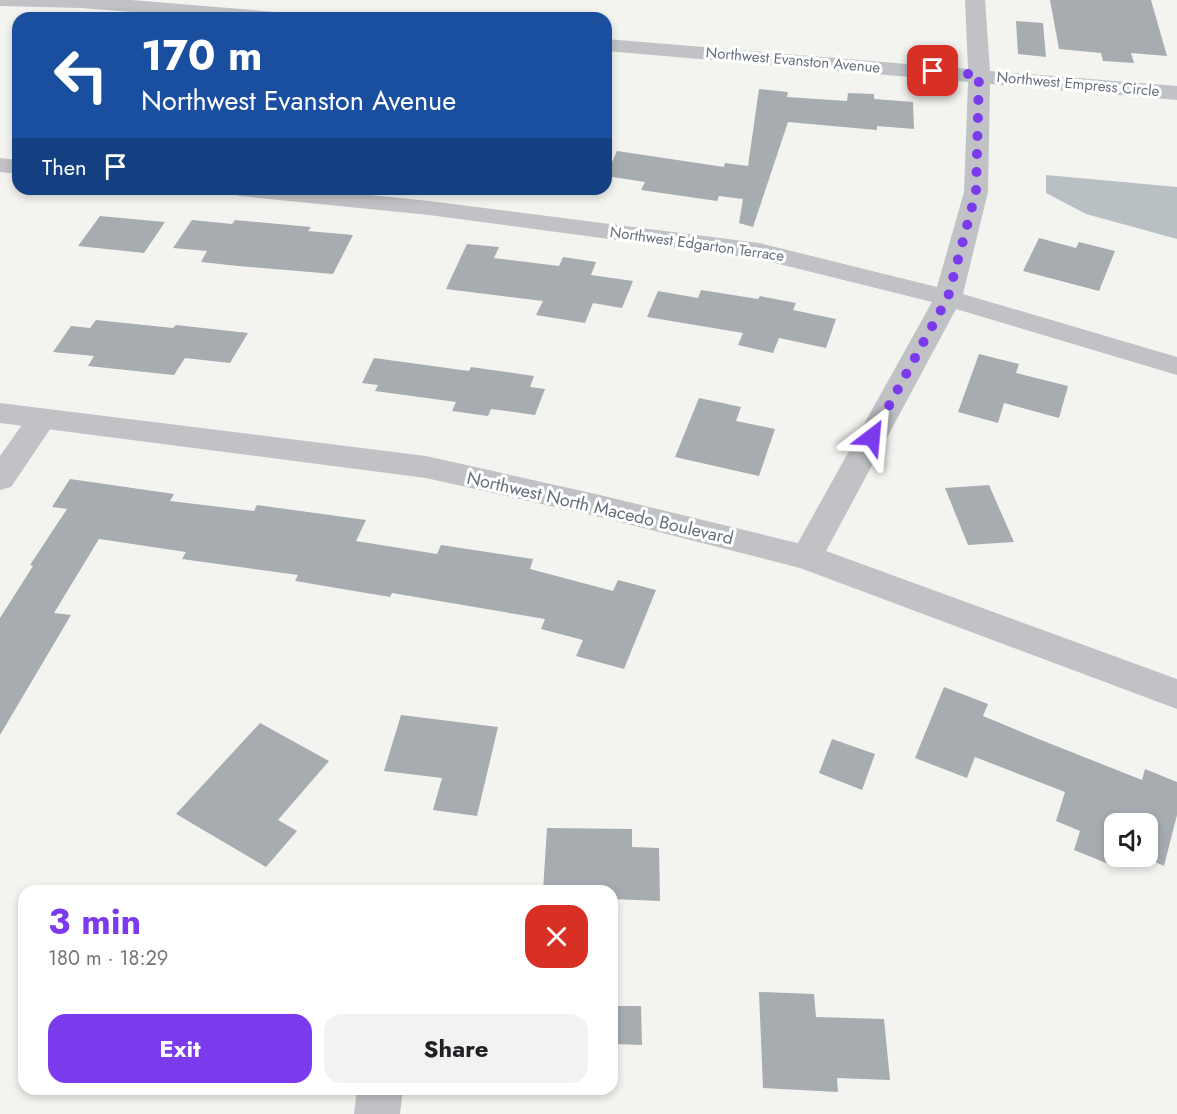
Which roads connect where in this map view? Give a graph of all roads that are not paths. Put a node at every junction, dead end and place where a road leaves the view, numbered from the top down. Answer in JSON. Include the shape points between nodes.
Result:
{"nodes":[{"id":1,"x":0,"y":0,"type":"edge"},
{"id":2,"x":975,"y":0,"type":"edge"},
{"id":3,"x":203,"y":12,"type":"edge"},
{"id":4,"x":612,"y":45,"type":"edge"},
{"id":5,"x":979,"y":75,"type":"junction"},
{"id":6,"x":1177,"y":93,"type":"edge"},
{"id":7,"x":300,"y":195,"type":"edge"},
{"id":8,"x":948,"y":297,"type":"junction"},
{"id":9,"x":1177,"y":366,"type":"edge"},
{"id":10,"x":0,"y":413,"type":"edge"},
{"id":11,"x":42,"y":420,"type":"junction"},
{"id":12,"x":0,"y":479,"type":"edge"},
{"id":13,"x":806,"y":557,"type":"junction"},
{"id":14,"x":1177,"y":694,"type":"edge"},
{"id":15,"x":379,"y":1095,"type":"edge"},
{"id":16,"x":377,"y":1114,"type":"edge"}],
"edges":[{"from":1,"to":3,"type":"street"},
{"from":2,"to":5,"type":"street"},
{"from":4,"to":5,"type":"street","name":"Northwest Evanston Avenue"},
{"from":5,"to":6,"type":"street","name":"Northwest Empress Circle"},
{"from":5,"to":8,"type":"street","via":[[976,192]]},
{"from":7,"to":8,"type":"street","name":"Northwest Edgarton Terrace","via":[[759,251]]},
{"from":8,"to":9,"type":"street","name":"Northwest Edgarton Terrace"},
{"from":8,"to":13,"type":"street"},
{"from":10,"to":11,"type":"street","name":"Northwest North Macedo Boulevard"},
{"from":11,"to":12,"type":"street"},
{"from":11,"to":13,"type":"street","name":"Northwest North Macedo Boulevard","via":[[426,467]]},
{"from":13,"to":14,"type":"street","name":"Northwest North Macedo Boulevard"},
{"from":15,"to":16,"type":"street"}]}
